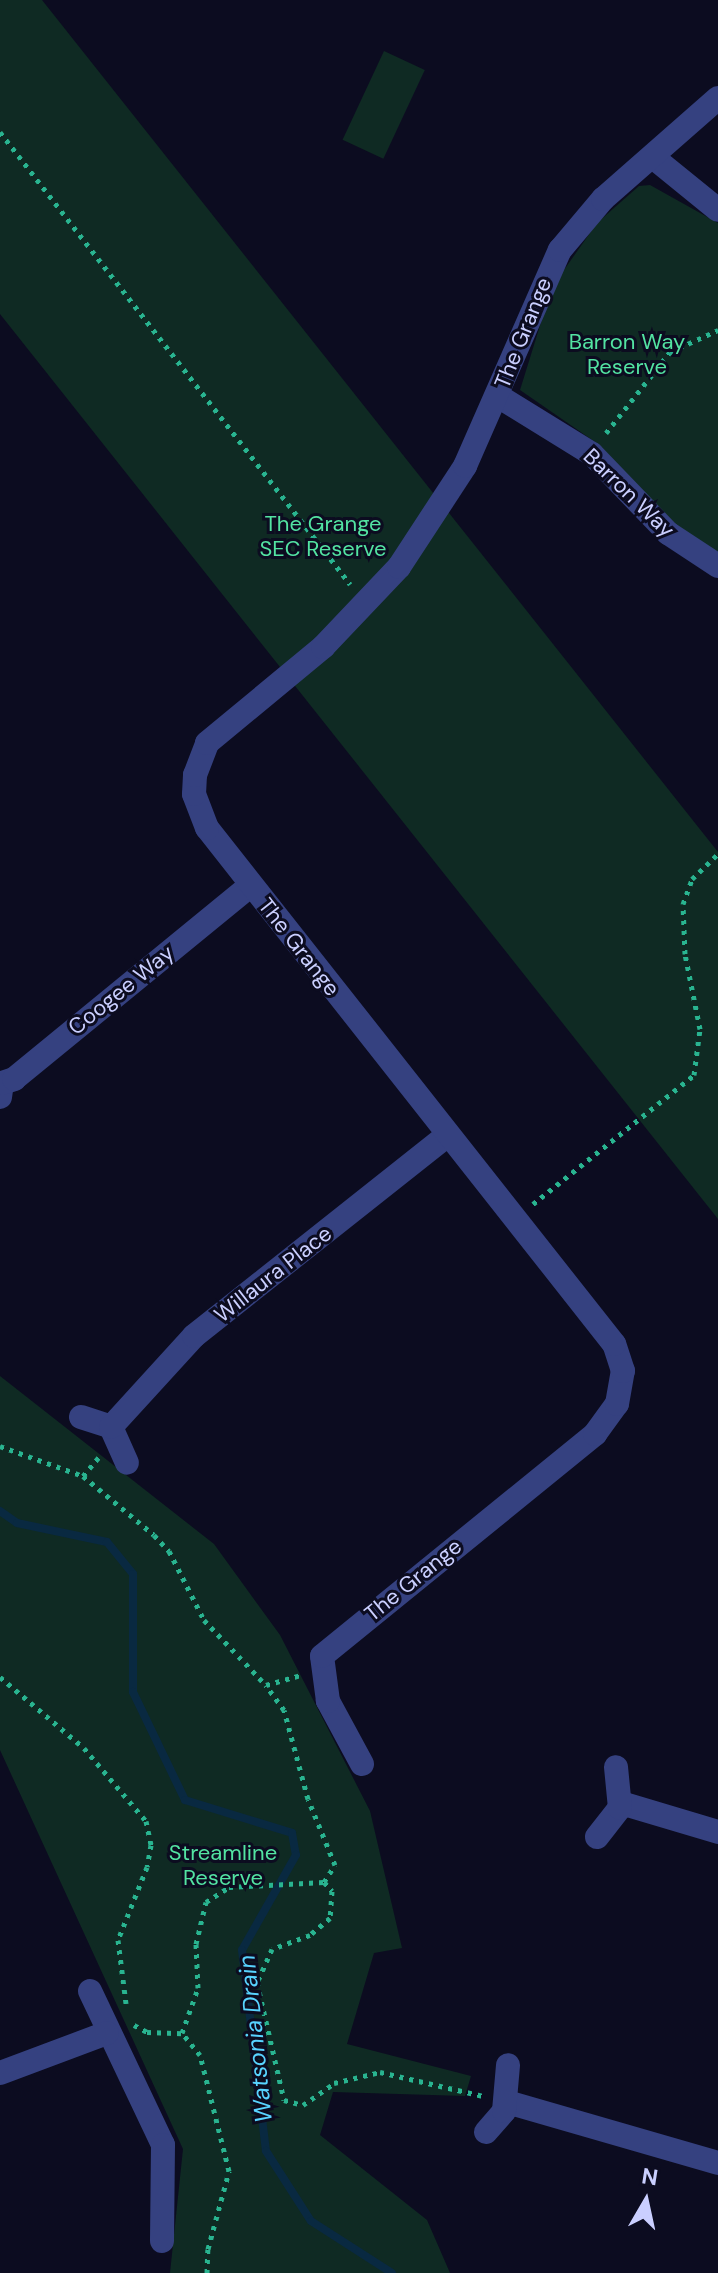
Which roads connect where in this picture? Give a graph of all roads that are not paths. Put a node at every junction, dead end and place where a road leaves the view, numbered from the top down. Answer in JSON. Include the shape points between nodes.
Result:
{"nodes":[{"id":1,"x":717,"y":97,"type":"edge"},
{"id":2,"x":654,"y":158,"type":"junction"},
{"id":3,"x":718,"y":210,"type":"edge"},
{"id":4,"x":498,"y":396,"type":"junction"},
{"id":5,"x":718,"y":566,"type":"edge"},
{"id":6,"x":250,"y":886,"type":"junction"},
{"id":7,"x":0,"y":1097,"type":"edge"},
{"id":8,"x":448,"y":1135,"type":"junction"},
{"id":9,"x":81,"y":1417,"type":"dead end"},
{"id":10,"x":111,"y":1427,"type":"junction"},
{"id":11,"x":127,"y":1463,"type":"dead end"},
{"id":12,"x":362,"y":1764,"type":"dead end"},
{"id":13,"x":616,"y":1767,"type":"dead end"},
{"id":14,"x":621,"y":1803,"type":"junction"},
{"id":15,"x":718,"y":1832,"type":"edge"},
{"id":16,"x":597,"y":1837,"type":"dead end"},
{"id":17,"x":90,"y":1991,"type":"dead end"},
{"id":18,"x":117,"y":2028,"type":"junction"},
{"id":19,"x":508,"y":2065,"type":"dead end"},
{"id":20,"x":0,"y":2073,"type":"edge"},
{"id":21,"x":507,"y":2102,"type":"junction"},
{"id":22,"x":486,"y":2132,"type":"dead end"},
{"id":23,"x":718,"y":2163,"type":"edge"},
{"id":24,"x":162,"y":2241,"type":"dead end"}],
"edges":[{"from":1,"to":2,"type":"street","name":"The Grange"},
{"from":2,"to":3,"type":"street"},
{"from":2,"to":4,"type":"street","name":"The Grange","via":[[603,199],[560,250]]},
{"from":4,"to":5,"type":"street","name":"Barron Way","via":[[592,454],[668,533]]},
{"from":4,"to":6,"type":"street","name":"The Grange","via":[[429,526],[366,604],[323,647],[221,729],[199,758],[194,794],[199,811]]},
{"from":6,"to":7,"type":"street","name":"Coogee Way","via":[[14,1079],[2,1083]]},
{"from":6,"to":8,"type":"street","name":"The Grange"},
{"from":8,"to":10,"type":"street","name":"Willaura Place","via":[[194,1336]]},
{"from":8,"to":12,"type":"street","name":"The Grange","via":[[614,1344],[623,1371],[617,1404],[595,1434],[322,1656],[328,1701]]},
{"from":9,"to":10,"type":"street"},
{"from":10,"to":11,"type":"street"},
{"from":13,"to":14,"type":"street"},
{"from":14,"to":15,"type":"street"},
{"from":14,"to":16,"type":"street","via":[[615,1820]]},
{"from":17,"to":18,"type":"street"},
{"from":18,"to":20,"type":"street"},
{"from":18,"to":24,"type":"street","via":[[163,2145]]},
{"from":19,"to":21,"type":"street"},
{"from":21,"to":22,"type":"street"},
{"from":21,"to":23,"type":"street"}]}
